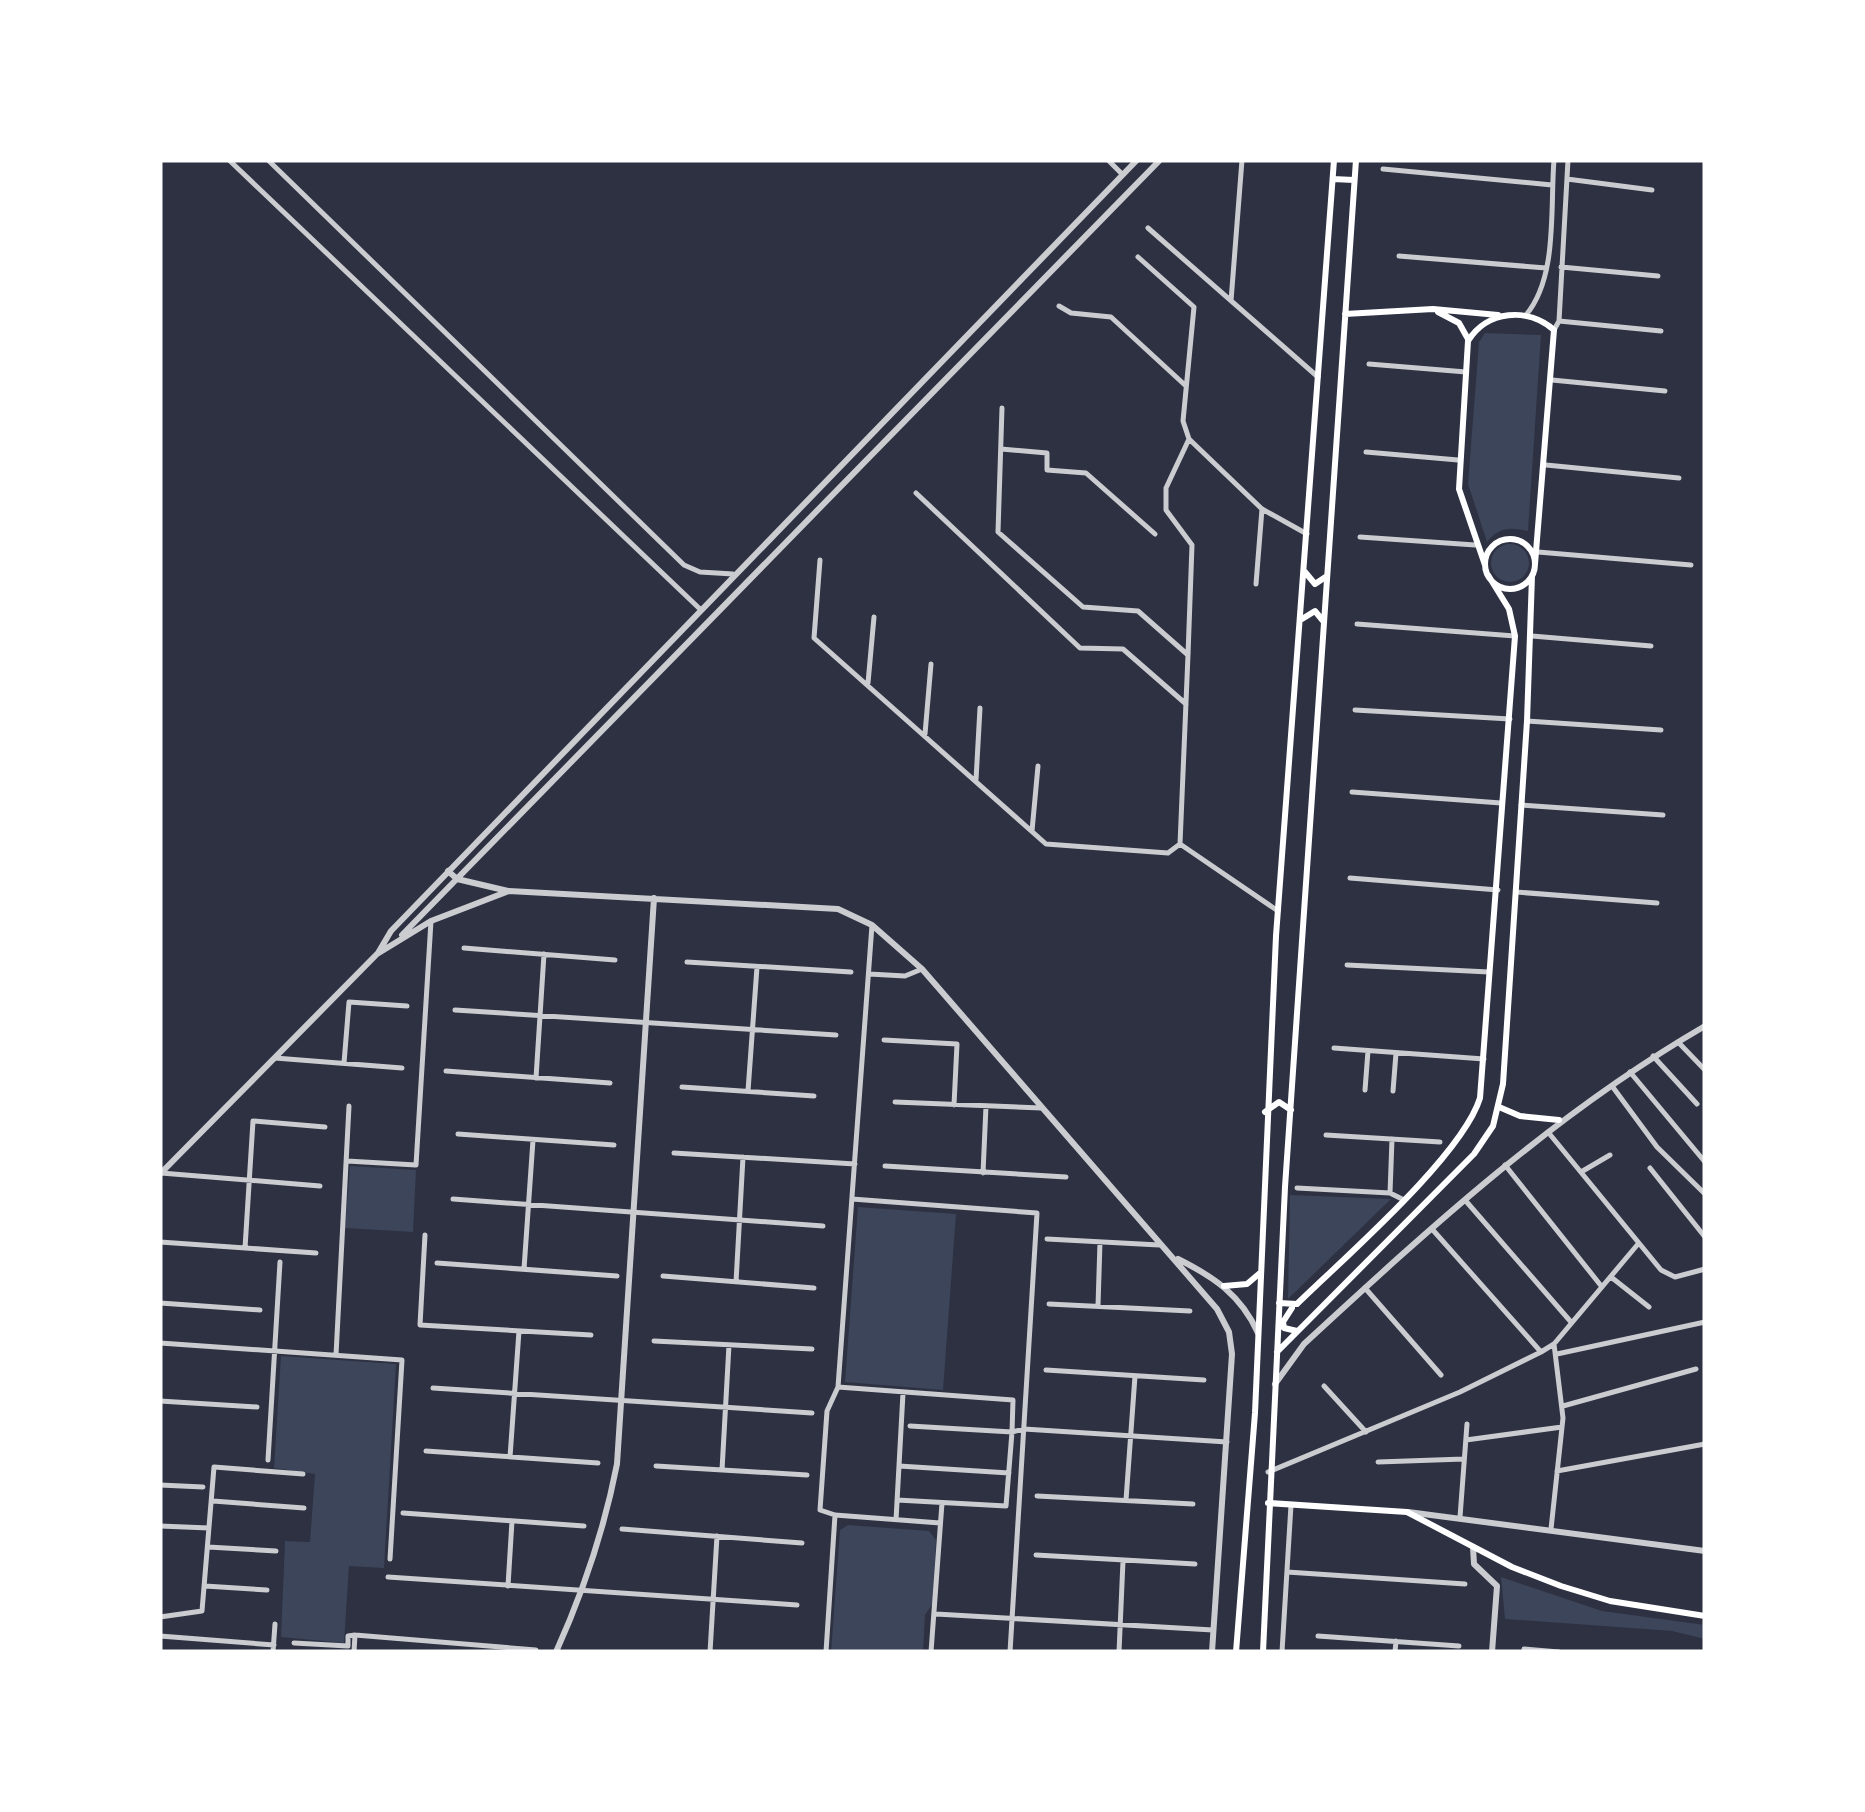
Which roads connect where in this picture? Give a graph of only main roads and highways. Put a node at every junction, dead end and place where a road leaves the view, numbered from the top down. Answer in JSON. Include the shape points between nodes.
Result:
{"nodes":[{"id":1,"x":1334,"y":160,"type":"edge"},
{"id":2,"x":1356,"y":160,"type":"edge"},
{"id":3,"x":1333,"y":179,"type":"junction"},
{"id":4,"x":1354,"y":180,"type":"junction"},
{"id":5,"x":1432,"y":309,"type":"junction"},
{"id":6,"x":1345,"y":314,"type":"junction"},
{"id":7,"x":1504,"y":315,"type":"junction"},
{"id":8,"x":1468,"y":341,"type":"junction"},
{"id":9,"x":1485,"y":564,"type":"junction"},
{"id":10,"x":1535,"y":564,"type":"junction"},
{"id":11,"x":1305,"y":571,"type":"junction"},
{"id":12,"x":1329,"y":573,"type":"junction"},
{"id":13,"x":1488,"y":575,"type":"junction"},
{"id":14,"x":1532,"y":576,"type":"junction"},
{"id":15,"x":1302,"y":619,"type":"junction"},
{"id":16,"x":1324,"y":623,"type":"junction"},
{"id":17,"x":1498,"y":890,"type":"junction"},
{"id":18,"x":1516,"y":892,"type":"junction"},
{"id":19,"x":1499,"y":1107,"type":"junction"},
{"id":20,"x":1292,"y":1111,"type":"junction"},
{"id":21,"x":1265,"y":1112,"type":"junction"},
{"id":22,"x":1559,"y":1120,"type":"road end"},
{"id":23,"x":1390,"y":1212,"type":"junction"},
{"id":24,"x":1380,"y":1222,"type":"junction"},
{"id":25,"x":1404,"y":1222,"type":"junction"},
{"id":26,"x":1392,"y":1234,"type":"junction"},
{"id":27,"x":1261,"y":1272,"type":"junction"},
{"id":28,"x":1224,"y":1286,"type":"road end"},
{"id":29,"x":1278,"y":1303,"type":"junction"},
{"id":30,"x":1297,"y":1304,"type":"junction"},
{"id":31,"x":1298,"y":1330,"type":"junction"},
{"id":32,"x":1276,"y":1353,"type":"junction"},
{"id":33,"x":1268,"y":1504,"type":"junction"},
{"id":34,"x":1705,"y":1616,"type":"edge"},
{"id":35,"x":1236,"y":1652,"type":"edge"},
{"id":36,"x":1262,"y":1652,"type":"edge"}],
"edges":[{"from":1,"to":3,"type":"main road"},
{"from":2,"to":4,"type":"main road"},
{"from":3,"to":4,"type":"main road"},
{"from":3,"to":11,"type":"main road"},
{"from":4,"to":6,"type":"main road"},
{"from":5,"to":6,"type":"main road"},
{"from":5,"to":7,"type":"main road"},
{"from":5,"to":8,"type":"main road","via":[[1459,324]]},
{"from":6,"to":12,"type":"main road"},
{"from":7,"to":8,"type":"main road","via":[[1476,328]]},
{"from":7,"to":10,"type":"main road","via":[[1526,315],[1554,330]]},
{"from":8,"to":9,"type":"main road","via":[[1459,489]]},
{"from":9,"to":10,"type":"main road","via":[[1494,544],[1510,539],[1530,549]]},
{"from":9,"to":13,"type":"main road"},
{"from":10,"to":14,"type":"main road"},
{"from":11,"to":12,"type":"main road","via":[[1316,584]]},
{"from":11,"to":15,"type":"main road"},
{"from":12,"to":16,"type":"main road"},
{"from":13,"to":14,"type":"main road","via":[[1506,588]]},
{"from":13,"to":17,"type":"main road","via":[[1509,609],[1515,636]]},
{"from":14,"to":18,"type":"main road"},
{"from":15,"to":16,"type":"main road","via":[[1314,611]]},
{"from":15,"to":21,"type":"main road"},
{"from":16,"to":20,"type":"main road"},
{"from":17,"to":18,"type":"main road"},
{"from":17,"to":23,"type":"main road","via":[[1480,1098],[1466,1130]]},
{"from":18,"to":19,"type":"main road"},
{"from":19,"to":22,"type":"main road"},
{"from":19,"to":25,"type":"main road","via":[[1485,1140]]},
{"from":20,"to":21,"type":"main road","via":[[1279,1102]]},
{"from":20,"to":29,"type":"main road"},
{"from":21,"to":27,"type":"main road"},
{"from":23,"to":24,"type":"main road"},
{"from":23,"to":25,"type":"main road"},
{"from":24,"to":26,"type":"main road"},
{"from":24,"to":30,"type":"main road"},
{"from":25,"to":26,"type":"main road"},
{"from":26,"to":31,"type":"main road"},
{"from":27,"to":28,"type":"main road","via":[[1247,1284]]},
{"from":27,"to":35,"type":"main road"},
{"from":29,"to":30,"type":"main road"},
{"from":29,"to":32,"type":"main road"},
{"from":30,"to":31,"type":"main road","via":[[1283,1322]]},
{"from":31,"to":32,"type":"main road"},
{"from":32,"to":33,"type":"main road"},
{"from":33,"to":34,"type":"main road","via":[[1407,1512],[1544,1580],[1610,1602]]},
{"from":33,"to":36,"type":"main road"}]}
